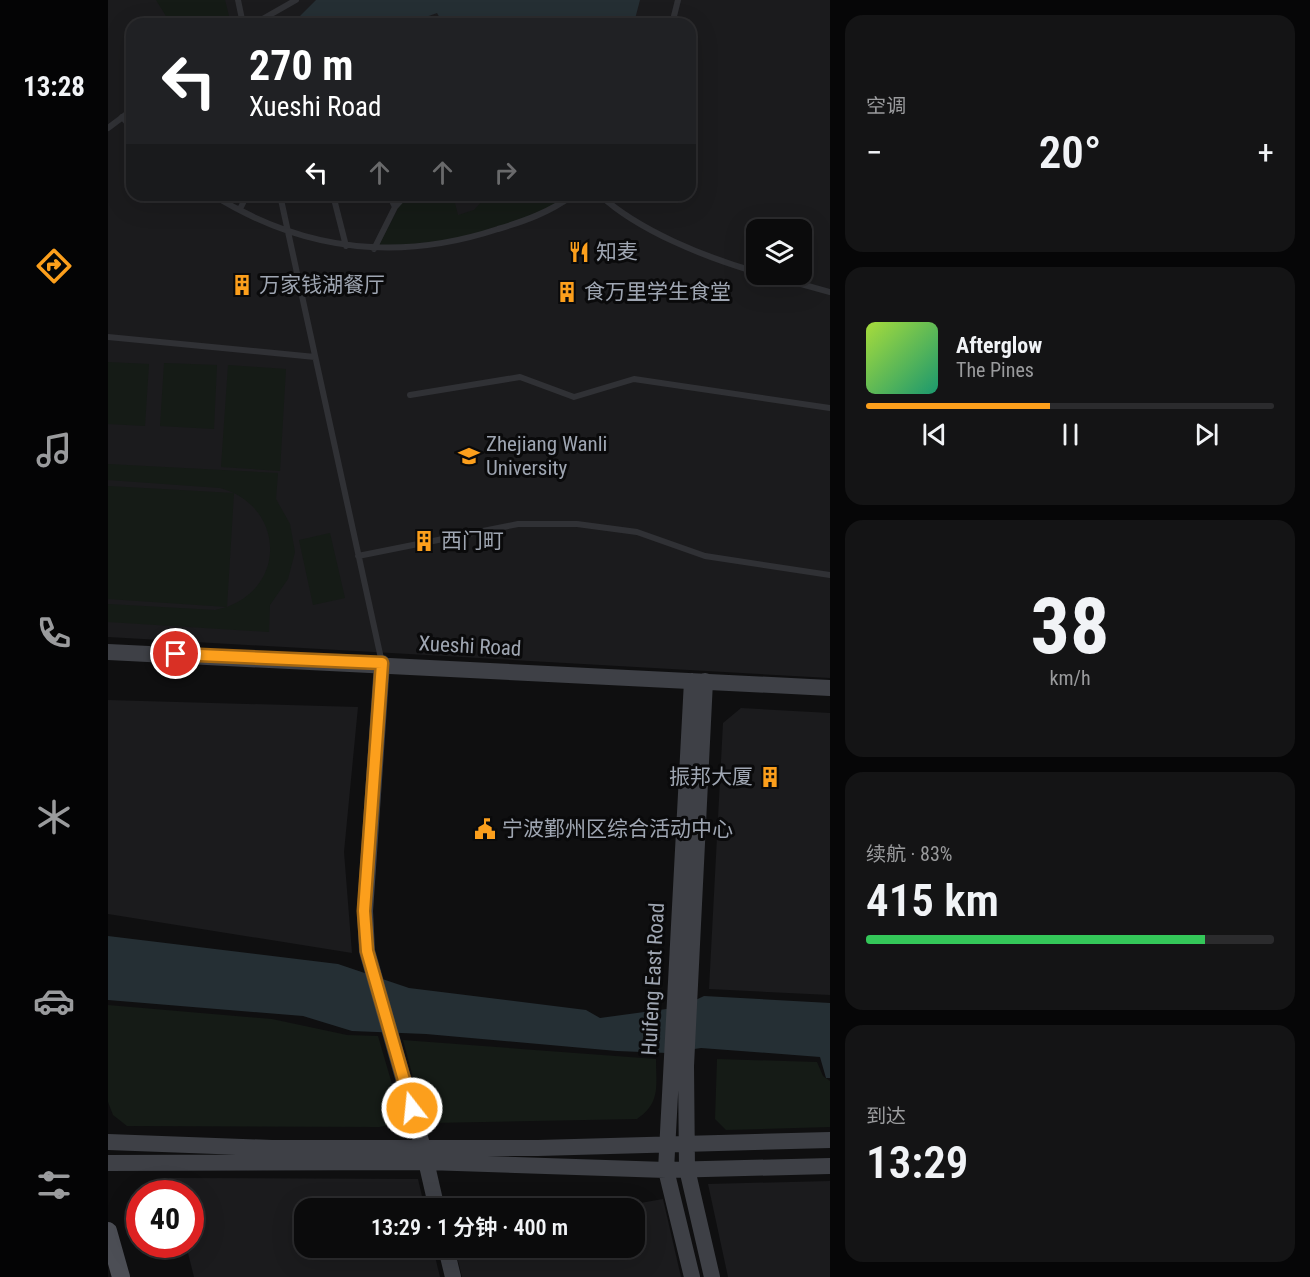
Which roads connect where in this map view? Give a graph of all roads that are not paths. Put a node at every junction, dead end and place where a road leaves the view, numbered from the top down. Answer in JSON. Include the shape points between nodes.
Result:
{"nodes":[{"id":1,"x":238,"y":0,"type":"edge"},
{"id":2,"x":296,"y":0,"type":"edge"},
{"id":3,"x":678,"y":0,"type":"edge"},
{"id":4,"x":242,"y":18,"type":"edge"},
{"id":5,"x":264,"y":18,"type":"edge"},
{"id":6,"x":674,"y":18,"type":"edge"},
{"id":7,"x":126,"y":114,"type":"edge"},
{"id":8,"x":122,"y":117,"type":"junction"},
{"id":9,"x":126,"y":121,"type":"edge"},
{"id":10,"x":108,"y":128,"type":"edge"},
{"id":11,"x":225,"y":201,"type":"edge"},
{"id":12,"x":244,"y":201,"type":"edge"},
{"id":13,"x":281,"y":201,"type":"edge"},
{"id":14,"x":335,"y":201,"type":"edge"},
{"id":15,"x":392,"y":201,"type":"edge"},
{"id":16,"x":401,"y":201,"type":"edge"},
{"id":17,"x":562,"y":201,"type":"edge"},
{"id":18,"x":606,"y":201,"type":"edge"},
{"id":19,"x":396,"y":207,"type":"junction"},
{"id":20,"x":240,"y":209,"type":"junction"},
{"id":21,"x":288,"y":230,"type":"junction"},
{"id":22,"x":346,"y":246,"type":"junction"},
{"id":23,"x":374,"y":249,"type":"junction"},
{"id":24,"x":746,"y":269,"type":"edge"},
{"id":25,"x":805,"y":285,"type":"edge"},
{"id":26,"x":830,"y":292,"type":"edge"},
{"id":27,"x":108,"y":337,"type":"edge"},
{"id":28,"x":315,"y":357,"type":"junction"},
{"id":29,"x":410,"y":395,"type":"dead end"},
{"id":30,"x":830,"y":408,"type":"edge"},
{"id":31,"x":358,"y":556,"type":"junction"},
{"id":32,"x":830,"y":575,"type":"edge"},
{"id":33,"x":108,"y":651,"type":"edge"},
{"id":34,"x":382,"y":663,"type":"junction"},
{"id":35,"x":699,"y":681,"type":"junction"},
{"id":36,"x":830,"y":688,"type":"edge"},
{"id":37,"x":678,"y":1065,"type":"junction"},
{"id":38,"x":830,"y":1140,"type":"edge"},
{"id":39,"x":108,"y":1142,"type":"edge"},
{"id":40,"x":687,"y":1144,"type":"junction"},
{"id":41,"x":667,"y":1145,"type":"junction"},
{"id":42,"x":425,"y":1155,"type":"junction"},
{"id":43,"x":108,"y":1163,"type":"edge"},
{"id":44,"x":830,"y":1166,"type":"edge"},
{"id":45,"x":687,"y":1169,"type":"junction"},
{"id":46,"x":666,"y":1170,"type":"junction"},
{"id":47,"x":435,"y":1198,"type":"edge"},
{"id":48,"x":108,"y":1231,"type":"edge"},
{"id":49,"x":448,"y":1258,"type":"edge"},
{"id":50,"x":121,"y":1277,"type":"edge"},
{"id":51,"x":453,"y":1277,"type":"edge"},
{"id":52,"x":692,"y":1277,"type":"edge"},
{"id":53,"x":712,"y":1277,"type":"edge"}],
"edges":[{"from":1,"to":4,"type":"lane"},
{"from":2,"to":5,"type":"lane"},
{"from":3,"to":6,"type":"lane"},
{"from":7,"to":8,"type":"lane"},
{"from":8,"to":9,"type":"lane"},
{"from":8,"to":10,"type":"lane"},
{"from":11,"to":20,"type":"lane"},
{"from":12,"to":20,"type":"lane"},
{"from":13,"to":21,"type":"lane"},
{"from":14,"to":22,"type":"lane"},
{"from":15,"to":19,"type":"lane"},
{"from":16,"to":19,"type":"lane"},
{"from":17,"to":23,"type":"lane","via":[[528,220],[467,238]]},
{"from":18,"to":24,"type":"lane","via":[[619,213],[709,257]]},
{"from":19,"to":23,"type":"lane"},
{"from":20,"to":21,"type":"lane"},
{"from":21,"to":22,"type":"lane"},
{"from":21,"to":28,"type":"lane"},
{"from":22,"to":23,"type":"lane"},
{"from":25,"to":26,"type":"lane"},
{"from":27,"to":28,"type":"lane"},
{"from":28,"to":31,"type":"lane"},
{"from":29,"to":30,"type":"lane","via":[[520,377],[574,397],[634,380]]},
{"from":31,"to":32,"type":"lane","via":[[518,524],[577,524],[637,532],[705,556]]},
{"from":31,"to":34,"type":"lane"},
{"from":33,"to":34,"type":"street","name":"Xueshi Road"},
{"from":34,"to":35,"type":"street","name":"Xueshi Road"},
{"from":34,"to":42,"type":"street","via":[[364,911],[367,951]]},
{"from":35,"to":36,"type":"street","name":"Xueshi Road"},
{"from":35,"to":37,"type":"street","name":"Huifeng East Road"},
{"from":37,"to":40,"type":"street","name":"Huifeng East Road"},
{"from":37,"to":41,"type":"street","name":"Huifeng East Road"},
{"from":38,"to":40,"type":"street"},
{"from":39,"to":42,"type":"street"},
{"from":40,"to":41,"type":"street"},
{"from":40,"to":45,"type":"street","name":"Huifeng East Road"},
{"from":41,"to":42,"type":"street"},
{"from":41,"to":46,"type":"street","name":"Huifeng East Road"},
{"from":42,"to":43,"type":"street"},
{"from":42,"to":46,"type":"street"},
{"from":42,"to":47,"type":"street"},
{"from":44,"to":45,"type":"street"},
{"from":45,"to":46,"type":"street"},
{"from":45,"to":53,"type":"street","name":"Huifeng East Road"},
{"from":46,"to":52,"type":"street","name":"Huifeng East Road"},
{"from":48,"to":50,"type":"main road"},
{"from":49,"to":51,"type":"street"}]}
